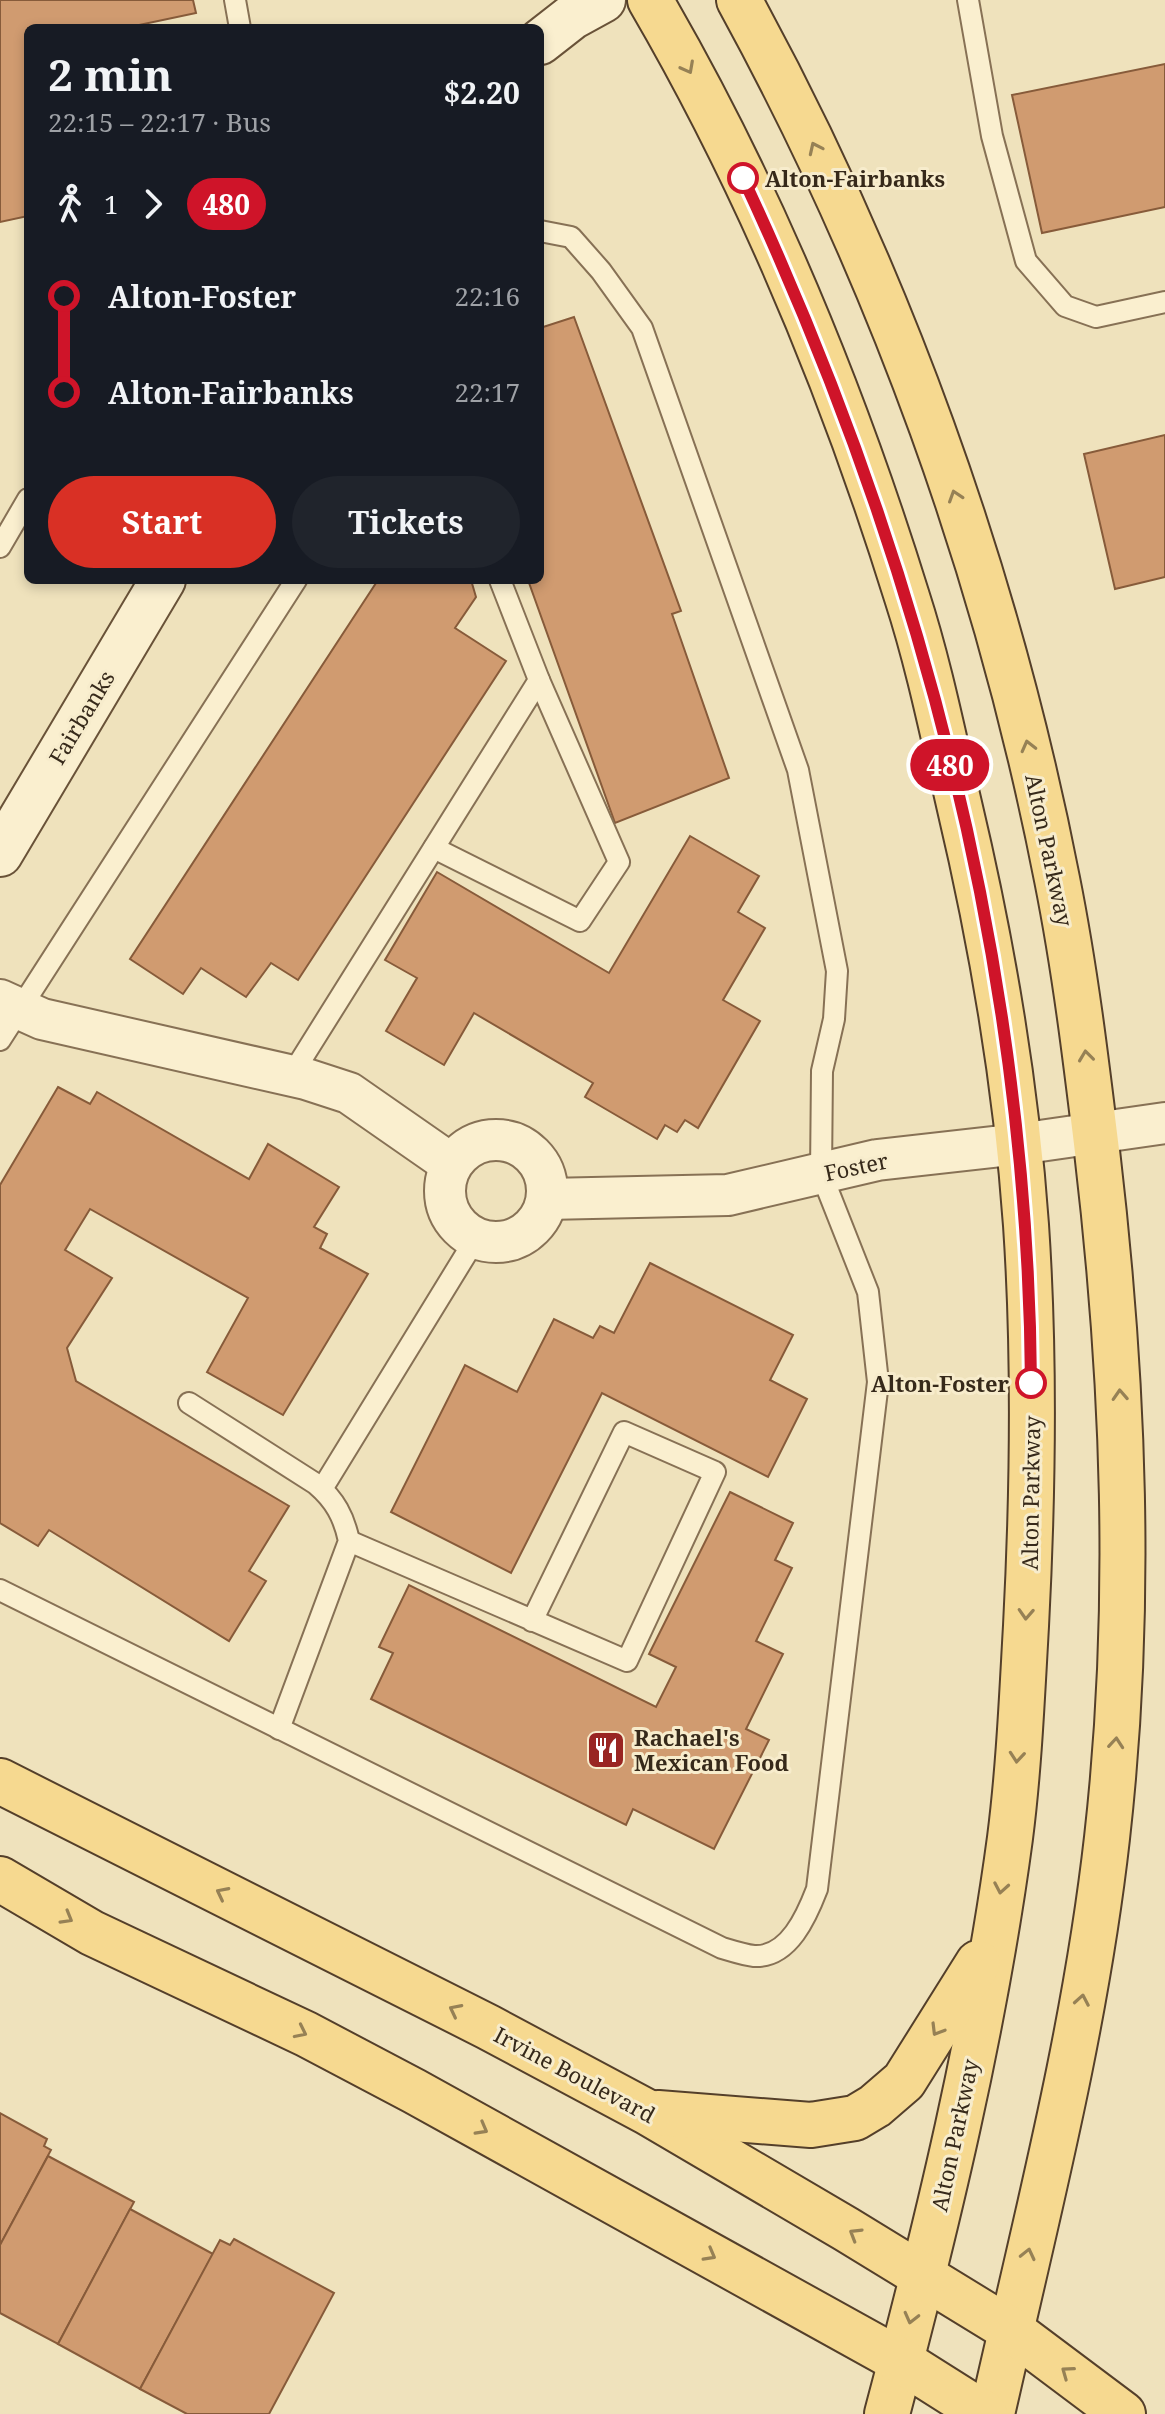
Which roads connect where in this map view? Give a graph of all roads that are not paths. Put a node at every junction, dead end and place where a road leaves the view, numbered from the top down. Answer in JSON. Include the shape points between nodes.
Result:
{"nodes":[{"id":1,"x":235,"y":0,"type":"edge"},
{"id":2,"x":603,"y":0,"type":"edge"},
{"id":3,"x":650,"y":0,"type":"edge"},
{"id":4,"x":739,"y":0,"type":"edge"},
{"id":5,"x":968,"y":0,"type":"edge"},
{"id":6,"x":239,"y":24,"type":"edge"},
{"id":7,"x":544,"y":39,"type":"edge"},
{"id":8,"x":544,"y":232,"type":"edge"},
{"id":9,"x":1165,"y":302,"type":"edge"},
{"id":10,"x":24,"y":506,"type":"edge"},
{"id":11,"x":0,"y":547,"type":"edge"},
{"id":12,"x":161,"y":584,"type":"edge"},
{"id":13,"x":293,"y":584,"type":"edge"},
{"id":14,"x":502,"y":584,"type":"edge"},
{"id":15,"x":539,"y":680,"type":"junction"},
{"id":16,"x":434,"y":848,"type":"junction"},
{"id":17,"x":0,"y":854,"type":"edge"},
{"id":18,"x":6,"y":1016,"type":"edge"},
{"id":19,"x":291,"y":1076,"type":"junction"},
{"id":20,"x":1165,"y":1123,"type":"edge"},
{"id":21,"x":1095,"y":1133,"type":"junction"},
{"id":22,"x":1019,"y":1144,"type":"junction"},
{"id":23,"x":451,"y":1164,"type":"junction"},
{"id":24,"x":821,"y":1173,"type":"junction"},
{"id":25,"x":547,"y":1199,"type":"junction"},
{"id":26,"x":476,"y":1238,"type":"junction"},
{"id":27,"x":189,"y":1403,"type":"dead end"},
{"id":28,"x":322,"y":1489,"type":"junction"},
{"id":29,"x":349,"y":1541,"type":"junction"},
{"id":30,"x":0,"y":1590,"type":"edge"},
{"id":31,"x":532,"y":1621,"type":"junction"},
{"id":32,"x":279,"y":1729,"type":"junction"},
{"id":33,"x":0,"y":1781,"type":"edge"},
{"id":34,"x":0,"y":1879,"type":"edge"},
{"id":35,"x":992,"y":1939,"type":"junction"},
{"id":36,"x":647,"y":2112,"type":"junction"},
{"id":37,"x":921,"y":2275,"type":"junction"},
{"id":38,"x":1011,"y":2330,"type":"junction"},
{"id":39,"x":901,"y":2361,"type":"junction"},
{"id":40,"x":887,"y":2414,"type":"edge"},
{"id":41,"x":985,"y":2414,"type":"edge"},
{"id":42,"x":992,"y":2414,"type":"edge"},
{"id":43,"x":1123,"y":2414,"type":"edge"}],
"edges":[{"from":1,"to":6,"type":"lane"},
{"from":2,"to":7,"type":"street"},
{"from":3,"to":22,"type":"main road","name":"Alton Parkway","one_way":true,"via":[[730,150],[821,355],[908,598],[978,880]]},
{"from":21,"to":4,"type":"main road","name":"Alton Parkway","one_way":true,"via":[[1057,879],[1017,704],[973,551],[920,394],[867,262],[795,105]]},
{"from":5,"to":9,"type":"lane","via":[[992,136],[1026,261],[1065,306],[1096,317]]},
{"from":8,"to":24,"type":"lane","via":[[571,237],[642,328],[798,770],[837,971],[834,1019],[822,1071]]},
{"from":10,"to":11,"type":"lane"},
{"from":12,"to":17,"type":"street","name":"Fairbanks"},
{"from":13,"to":18,"type":"lane"},
{"from":14,"to":15,"type":"lane"},
{"from":15,"to":16,"type":"lane"},
{"from":15,"to":16,"type":"lane","via":[[619,862],[580,921]]},
{"from":16,"to":19,"type":"lane"},
{"from":18,"to":19,"type":"street","via":[[42,1019]]},
{"from":19,"to":23,"type":"street","via":[[349,1093]]},
{"from":20,"to":21,"type":"street","name":"Foster"},
{"from":21,"to":22,"type":"street","name":"Foster"},
{"from":38,"to":21,"type":"main road","name":"Alton Parkway","one_way":true,"via":[[1054,2150],[1090,1956],[1118,1714],[1123,1473]]},
{"from":22,"to":24,"type":"street","name":"Foster","via":[[877,1160]]},
{"from":22,"to":35,"type":"main road","name":"Alton Parkway","one_way":true,"via":[[1031,1337],[1029,1568],[1010,1836]]},
{"from":23,"to":25,"type":"street","via":[[483,1141],[523,1146],[538,1160]]},
{"from":23,"to":26,"type":"street","via":[[445,1204],[454,1222]]},
{"from":24,"to":25,"type":"street","name":"Foster","via":[[728,1195]]},
{"from":24,"to":32,"type":"lane","via":[[868,1292],[878,1382],[817,1889],[791,1939],[756,1957],[722,1948]]},
{"from":25,"to":26,"type":"street","via":[[540,1218],[526,1233],[508,1242]]},
{"from":26,"to":28,"type":"lane"},
{"from":27,"to":28,"type":"lane"},
{"from":28,"to":29,"type":"lane","via":[[338,1507]]},
{"from":29,"to":31,"type":"lane"},
{"from":29,"to":32,"type":"lane"},
{"from":30,"to":32,"type":"lane"},
{"from":31,"to":31,"type":"lane","via":[[627,1661],[715,1472],[624,1432]]},
{"from":36,"to":33,"type":"main road","name":"Irvine Boulevard","one_way":true},
{"from":34,"to":39,"type":"main road","one_way":true,"via":[[92,1933],[414,2091]]},
{"from":35,"to":36,"type":"main road","one_way":true,"via":[[904,2081],[855,2118],[811,2125]]},
{"from":35,"to":37,"type":"main road","name":"Alton Parkway"},
{"from":37,"to":36,"type":"main road","name":"Irvine Boulevard","one_way":true},
{"from":37,"to":38,"type":"main road","name":"Irvine Boulevard"},
{"from":37,"to":39,"type":"main road","name":"Alton Parkway","one_way":true},
{"from":38,"to":42,"type":"main road","name":"Alton Parkway"},
{"from":43,"to":38,"type":"main road","name":"Irvine Boulevard","one_way":true},
{"from":39,"to":40,"type":"main road","name":"Alton Parkway"},
{"from":39,"to":41,"type":"main road"}]}
